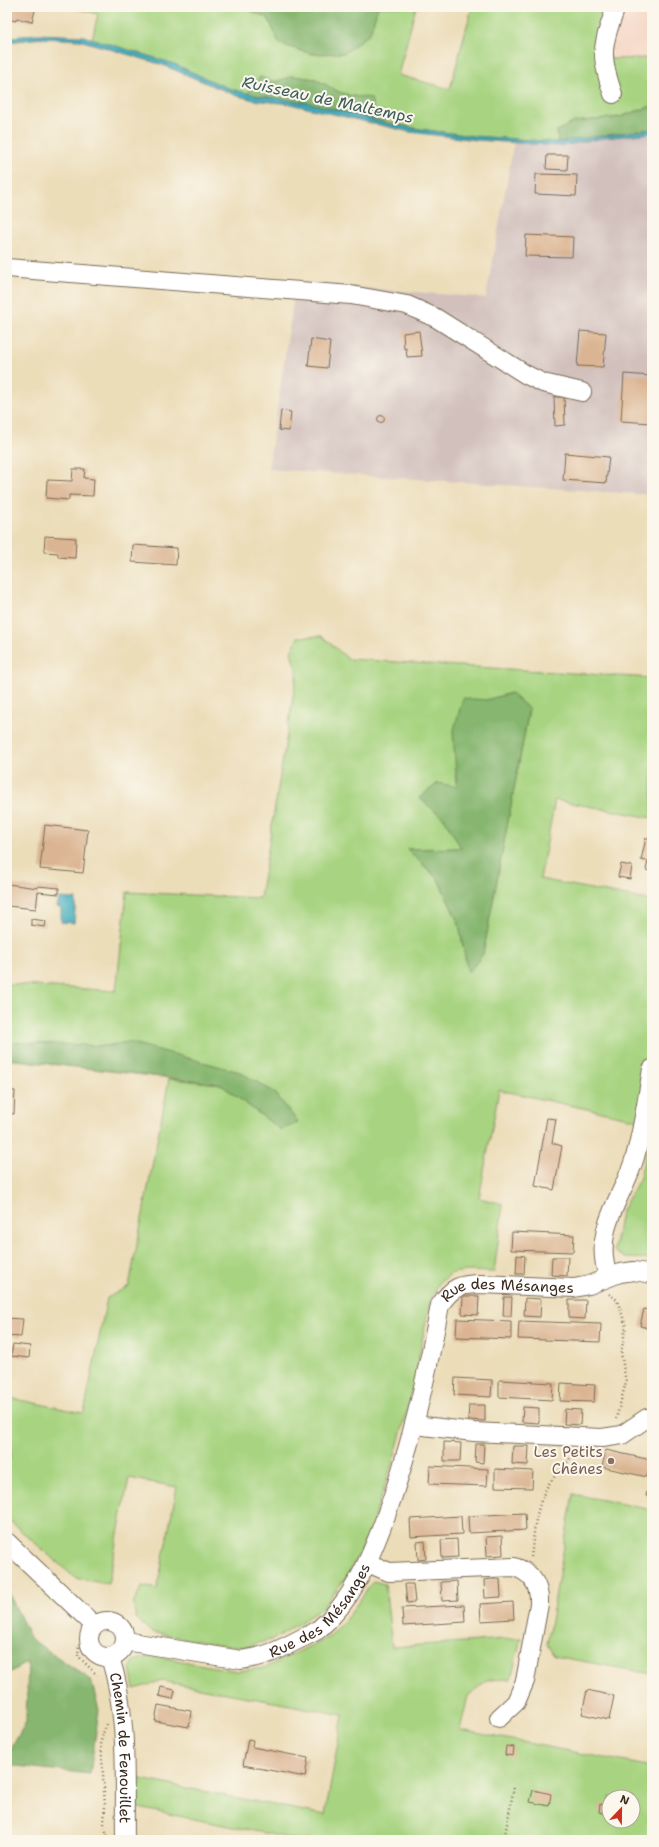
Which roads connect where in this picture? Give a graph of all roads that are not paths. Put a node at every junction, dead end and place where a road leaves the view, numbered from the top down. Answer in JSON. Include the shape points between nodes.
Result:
{"nodes":[{"id":1,"x":616,"y":7,"type":"edge"},
{"id":2,"x":613,"y":94,"type":"dead end"},
{"id":3,"x":7,"y":268,"type":"edge"},
{"id":4,"x":582,"y":392,"type":"dead end"},
{"id":5,"x":652,"y":1069,"type":"edge"},
{"id":6,"x":652,"y":1274,"type":"edge"},
{"id":7,"x":604,"y":1278,"type":"junction"},
{"id":8,"x":652,"y":1418,"type":"edge"},
{"id":9,"x":415,"y":1425,"type":"junction"},
{"id":10,"x":7,"y":1542,"type":"edge"},
{"id":11,"x":368,"y":1563,"type":"junction"},
{"id":12,"x":94,"y":1625,"type":"junction"},
{"id":13,"x":125,"y":1641,"type":"junction"},
{"id":14,"x":110,"y":1657,"type":"junction"},
{"id":15,"x":500,"y":1718,"type":"dead end"},
{"id":16,"x":125,"y":1840,"type":"edge"}],
"edges":[{"from":1,"to":2,"type":"street","via":[[604,44],[603,58]]},
{"from":3,"to":4,"type":"street","via":[[351,295],[407,305],[436,318],[543,383]]},
{"from":5,"to":7,"type":"street","via":[[635,1156],[612,1210],[603,1245]]},
{"from":6,"to":7,"type":"street","name":"Rue des Mésanges","via":[[634,1271]]},
{"from":7,"to":9,"type":"street","name":"Rue des Mésanges","via":[[574,1288],[467,1284],[447,1295],[440,1305]]},
{"from":8,"to":9,"type":"street","via":[[647,1418],[613,1438],[474,1432]]},
{"from":9,"to":11,"type":"street","name":"Rue des Mésanges","via":[[398,1484]]},
{"from":10,"to":12,"type":"street"},
{"from":11,"to":13,"type":"street","name":"Rue des Mésanges","via":[[333,1615],[318,1630],[272,1654],[241,1660]]},
{"from":11,"to":15,"type":"street","via":[[389,1572],[514,1567],[527,1573],[534,1580],[540,1595],[526,1673],[516,1702]]},
{"from":12,"to":13,"type":"street","via":[[111,1620],[124,1632]]},
{"from":12,"to":14,"type":"street","name":"Chemin de Fenouillet","via":[[89,1633],[89,1644],[97,1655]]},
{"from":13,"to":14,"type":"street","name":"Chemin de Fenouillet","via":[[120,1652]]},
{"from":14,"to":16,"type":"street","name":"Chemin de Fenouillet","via":[[124,1720]]}]}
